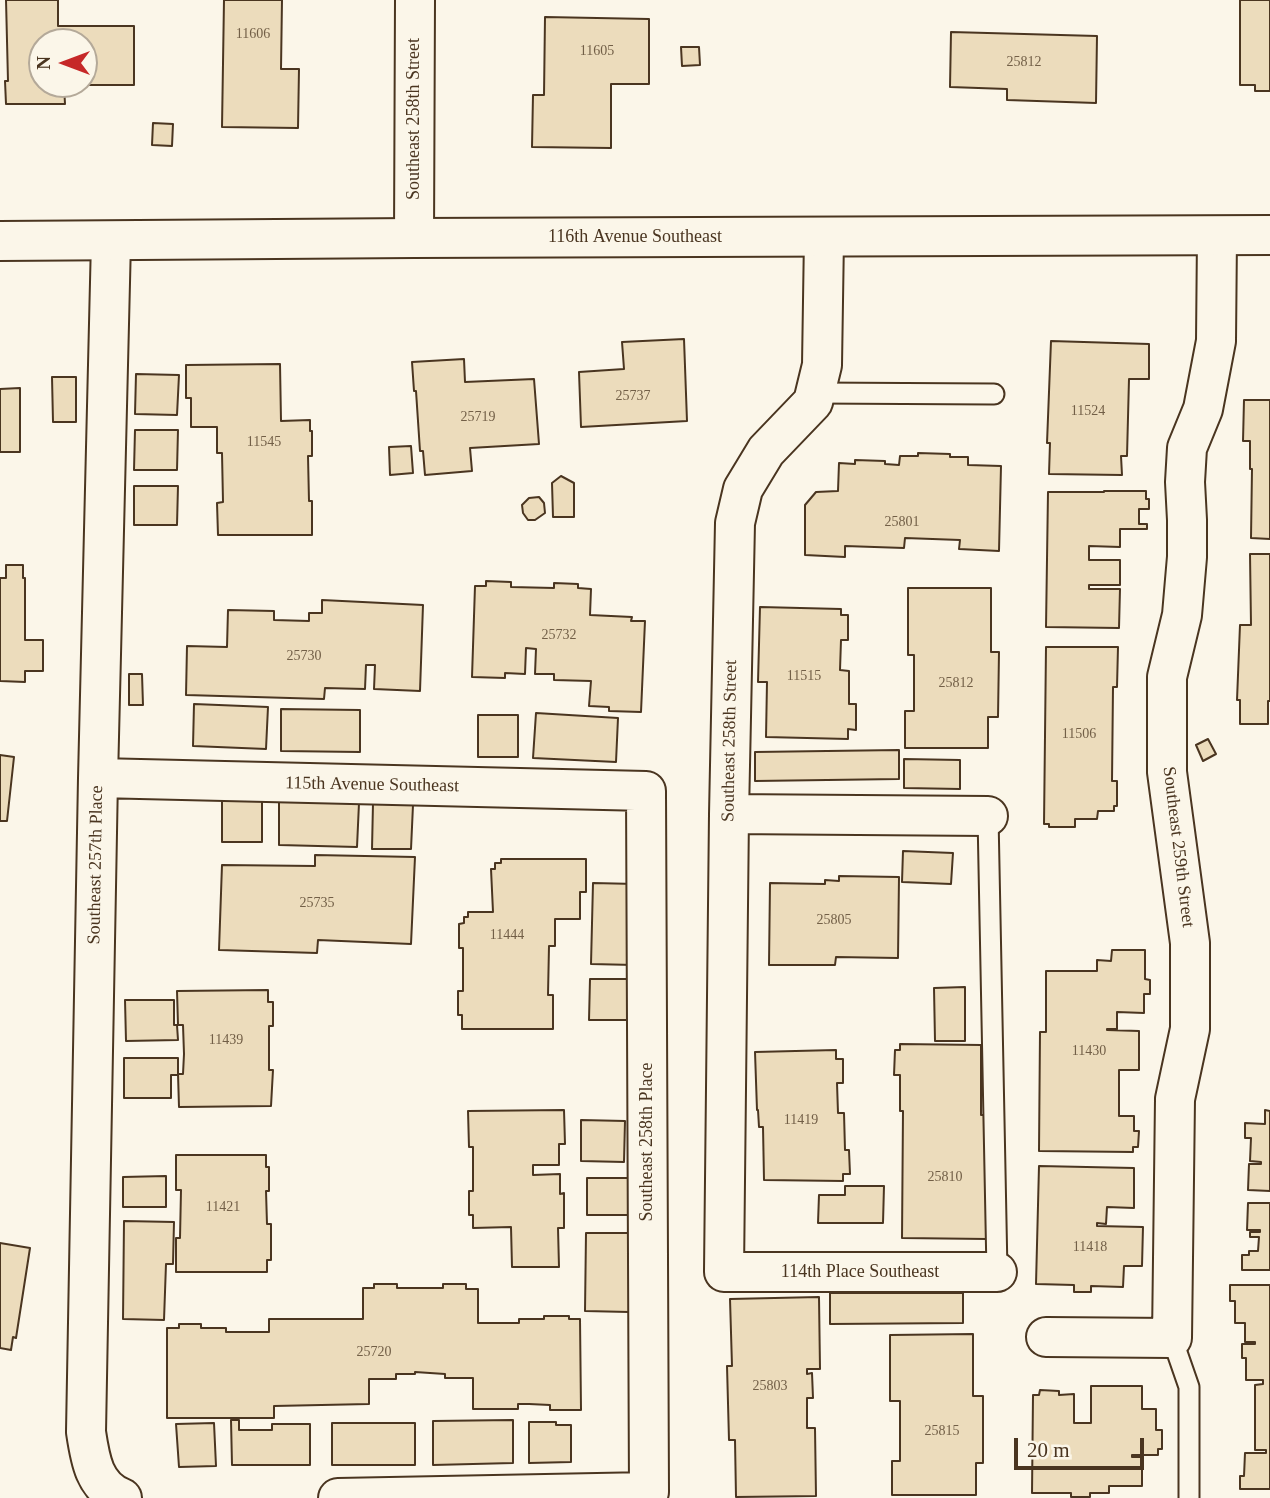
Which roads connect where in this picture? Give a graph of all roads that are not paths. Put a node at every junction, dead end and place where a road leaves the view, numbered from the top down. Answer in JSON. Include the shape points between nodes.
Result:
{"nodes":[{"id":1,"x":415,"y":0,"type":"edge"},
{"id":2,"x":1270,"y":235,"type":"edge"},
{"id":3,"x":1217,"y":236,"type":"junction"},
{"id":4,"x":824,"y":237,"type":"junction"},
{"id":5,"x":414,"y":238,"type":"junction"},
{"id":6,"x":0,"y":241,"type":"edge"},
{"id":7,"x":111,"y":241,"type":"junction"},
{"id":8,"x":815,"y":393,"type":"junction"},
{"id":9,"x":994,"y":394,"type":"dead end"},
{"id":10,"x":98,"y":778,"type":"junction"},
{"id":11,"x":646,"y":791,"type":"joint"},
{"id":12,"x":729,"y":814,"type":"junction"},
{"id":13,"x":988,"y":816,"type":"joint"},
{"id":14,"x":724,"y":1272,"type":"joint"},
{"id":15,"x":997,"y":1272,"type":"joint"},
{"id":16,"x":1046,"y":1337,"type":"dead end"},
{"id":17,"x":1172,"y":1338,"type":"junction"},
{"id":18,"x":112,"y":1492,"type":"edge"},
{"id":19,"x":338,"y":1498,"type":"edge"},
{"id":20,"x":1189,"y":1498,"type":"edge"}],
"edges":[{"from":1,"to":5,"type":"street","name":"Southeast 258th Street"},
{"from":2,"to":3,"type":"street","name":"116th Avenue Southeast"},
{"from":3,"to":4,"type":"street","name":"116th Avenue Southeast"},
{"from":3,"to":17,"type":"street","name":"Southeast 259th Street","via":[[1216,341],[1203,409],[1187,447],[1182,615],[1167,677],[1167,772],[1190,943],[1190,1029],[1174,1099]]},
{"from":4,"to":5,"type":"street","name":"116th Avenue Southeast"},
{"from":4,"to":8,"type":"street","name":"Southeast 258th Street","via":[[822,365]]},
{"from":5,"to":7,"type":"street","name":"116th Avenue Southeast"},
{"from":6,"to":7,"type":"street","name":"116th Avenue Southeast"},
{"from":7,"to":10,"type":"street","name":"Southeast 257th Place"},
{"from":8,"to":9,"type":"lane"},
{"from":8,"to":12,"type":"street","name":"Southeast 258th Street","via":[[813,402],[766,452],[743,489],[735,523]]},
{"from":10,"to":11,"type":"street","name":"115th Avenue Southeast"},
{"from":10,"to":18,"type":"street","name":"Southeast 257th Place","via":[[86,1432],[91,1463]]},
{"from":11,"to":19,"type":"street","name":"Southeast 258th Place","via":[[649,1492]]},
{"from":12,"to":13,"type":"street"},
{"from":12,"to":14,"type":"street","name":"Southeast 258th Street"},
{"from":13,"to":15,"type":"lane"},
{"from":14,"to":15,"type":"street","name":"114th Place Southeast"},
{"from":16,"to":17,"type":"street"},
{"from":17,"to":20,"type":"lane","via":[[1189,1387]]}]}
